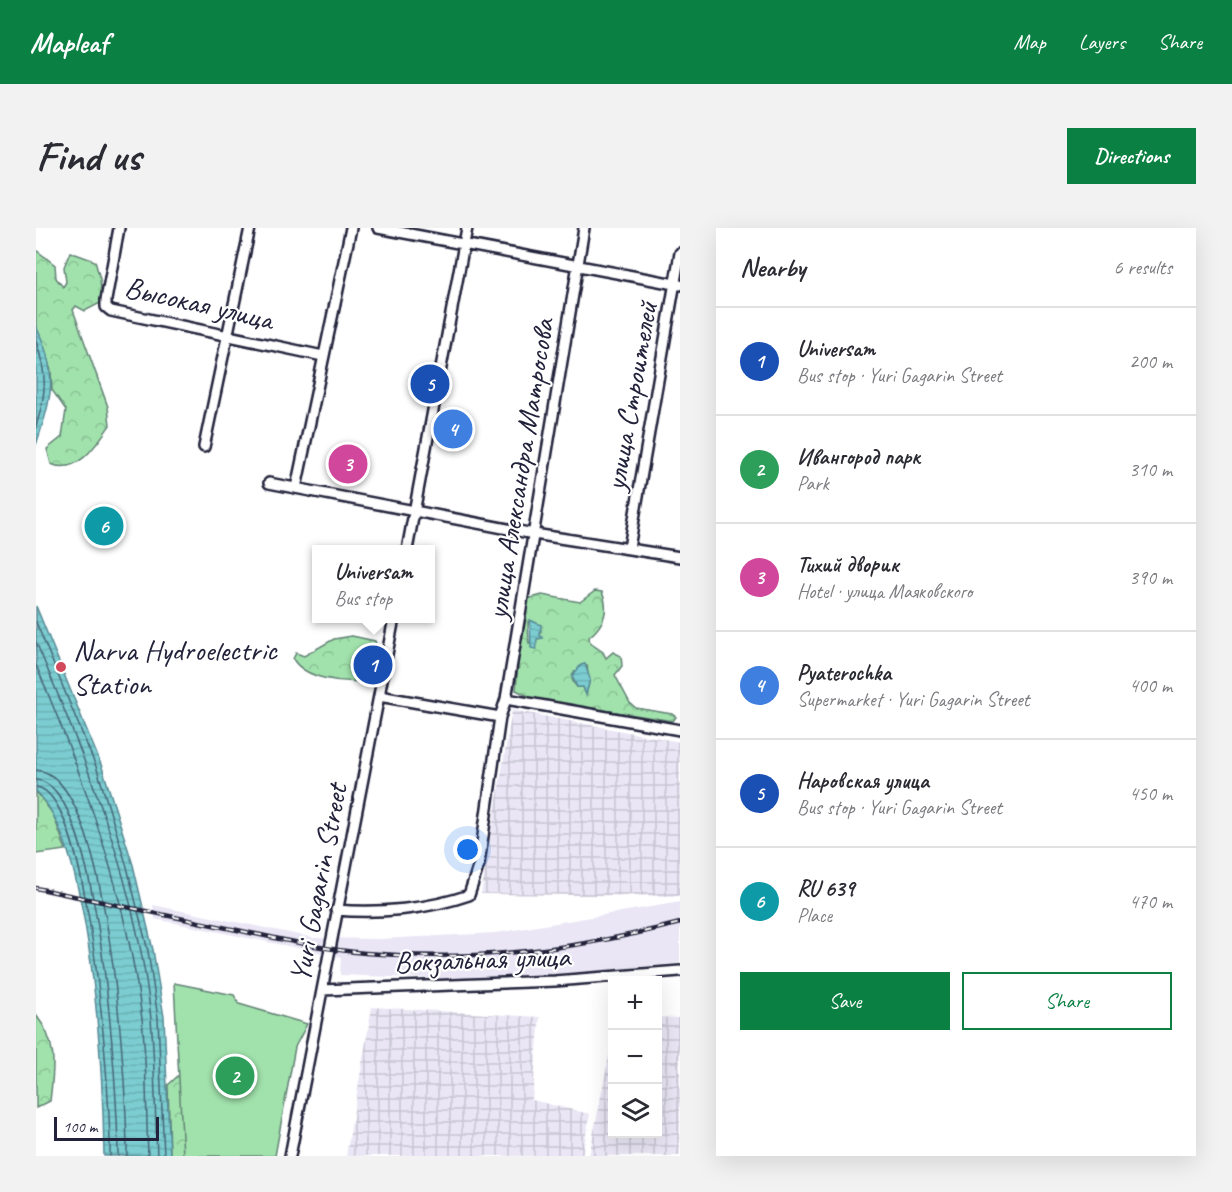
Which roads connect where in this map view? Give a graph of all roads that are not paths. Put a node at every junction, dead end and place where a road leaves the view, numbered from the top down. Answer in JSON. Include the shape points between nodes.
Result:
{"nodes":[{"id":1,"x":119,"y":228,"type":"edge"},
{"id":2,"x":250,"y":228,"type":"edge"},
{"id":3,"x":351,"y":228,"type":"edge"},
{"id":4,"x":378,"y":228,"type":"edge"},
{"id":5,"x":467,"y":228,"type":"edge"},
{"id":6,"x":584,"y":228,"type":"edge"},
{"id":7,"x":464,"y":246,"type":"junction"},
{"id":8,"x":680,"y":253,"type":"edge"},
{"id":9,"x":578,"y":267,"type":"junction"},
{"id":10,"x":677,"y":284,"type":"edge"},
{"id":11,"x":226,"y":335,"type":"junction"},
{"id":12,"x":323,"y":356,"type":"junction"},
{"id":13,"x":204,"y":447,"type":"dead end"},
{"id":14,"x":269,"y":483,"type":"dead end"},
{"id":15,"x":296,"y":488,"type":"junction"},
{"id":16,"x":414,"y":511,"type":"junction"},
{"id":17,"x":534,"y":534,"type":"junction"},
{"id":18,"x":408,"y":545,"type":"edge"},
{"id":19,"x":629,"y":548,"type":"junction"},
{"id":20,"x":680,"y":556,"type":"edge"},
{"id":21,"x":393,"y":623,"type":"edge"},
{"id":22,"x":379,"y":696,"type":"junction"},
{"id":23,"x":506,"y":699,"type":"junction"},
{"id":24,"x":500,"y":717,"type":"junction"},
{"id":25,"x":680,"y":730,"type":"edge"},
{"id":26,"x":336,"y":910,"type":"junction"},
{"id":27,"x":680,"y":971,"type":"edge"},
{"id":28,"x":322,"y":990,"type":"junction"},
{"id":29,"x":290,"y":1156,"type":"edge"}],
"edges":[{"from":1,"to":11,"type":"street","name":"Высокая улица","via":[[106,307]]},
{"from":2,"to":11,"type":"street"},
{"from":3,"to":12,"type":"street"},
{"from":4,"to":7,"type":"street"},
{"from":5,"to":7,"type":"street"},
{"from":6,"to":9,"type":"street","name":"улица Александра Матросова"},
{"from":7,"to":9,"type":"street"},
{"from":7,"to":16,"type":"street"},
{"from":8,"to":10,"type":"street","name":"улица Строителей"},
{"from":9,"to":10,"type":"street"},
{"from":9,"to":17,"type":"street","name":"улица Александра Матросова"},
{"from":10,"to":19,"type":"street","name":"улица Строителей"},
{"from":11,"to":12,"type":"street","name":"Высокая улица"},
{"from":11,"to":13,"type":"street"},
{"from":12,"to":15,"type":"street"},
{"from":14,"to":15,"type":"street"},
{"from":15,"to":16,"type":"street"},
{"from":16,"to":17,"type":"street"},
{"from":16,"to":18,"type":"street"},
{"from":17,"to":19,"type":"street"},
{"from":17,"to":23,"type":"street","name":"улица Александра Матросова"},
{"from":19,"to":20,"type":"street"},
{"from":21,"to":22,"type":"street","name":"Yuri Gagarin Street"},
{"from":22,"to":24,"type":"street"},
{"from":22,"to":26,"type":"street","name":"Yuri Gagarin Street"},
{"from":23,"to":24,"type":"street","name":"улица Александра Матросова"},
{"from":23,"to":25,"type":"street"},
{"from":24,"to":26,"type":"street","name":"улица Александра Матросова","via":[[479,864],[469,895],[399,909]]},
{"from":26,"to":28,"type":"street","name":"Yuri Gagarin Street"},
{"from":27,"to":28,"type":"street","name":"Вокзальная улица","via":[[555,981]]},
{"from":28,"to":29,"type":"street","name":"Yuri Gagarin Street"}]}
